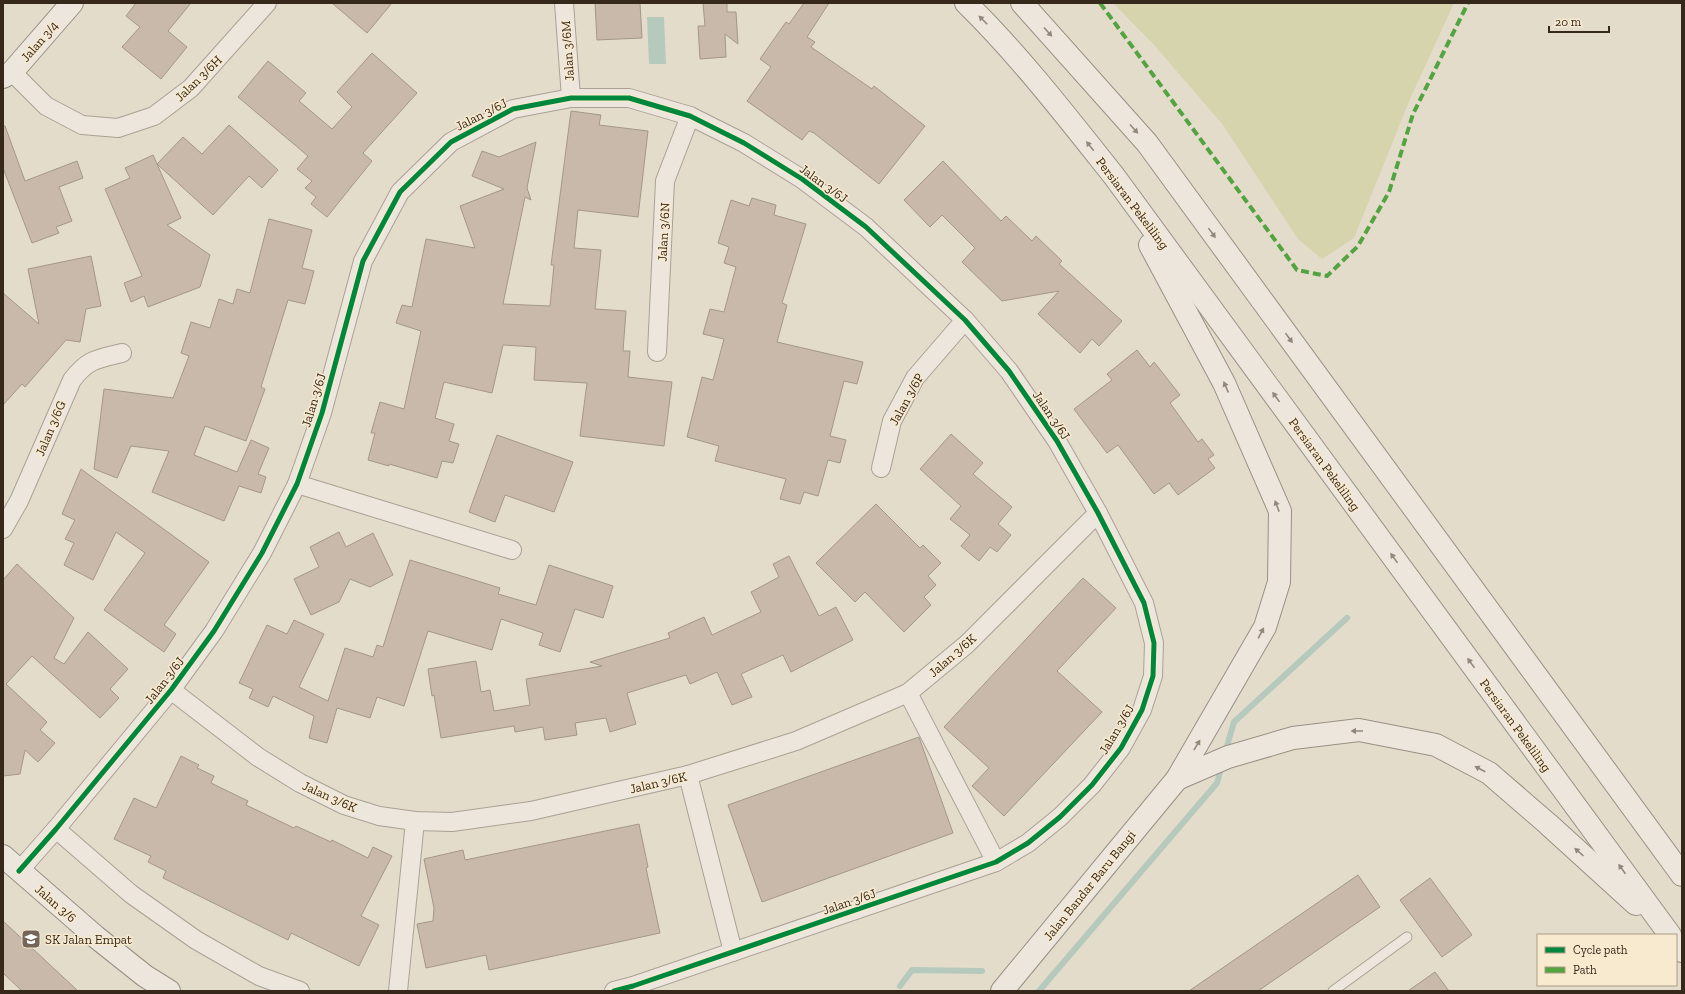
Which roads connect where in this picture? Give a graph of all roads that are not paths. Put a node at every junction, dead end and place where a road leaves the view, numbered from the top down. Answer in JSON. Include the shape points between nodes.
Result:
{"nodes":[{"id":1,"x":72,"y":3,"type":"edge"},
{"id":2,"x":267,"y":3,"type":"edge"},
{"id":3,"x":564,"y":3,"type":"edge"},
{"id":4,"x":966,"y":3,"type":"edge"},
{"id":5,"x":1022,"y":3,"type":"edge"},
{"id":6,"x":7,"y":75,"type":"edge"},
{"id":7,"x":571,"y":98,"type":"junction"},
{"id":8,"x":690,"y":116,"type":"junction"},
{"id":9,"x":1114,"y":176,"type":"junction"},
{"id":10,"x":965,"y":320,"type":"junction"},
{"id":11,"x":657,"y":352,"type":"dead end"},
{"id":12,"x":122,"y":353,"type":"dead end"},
{"id":13,"x":881,"y":468,"type":"dead end"},
{"id":14,"x":297,"y":484,"type":"junction"},
{"id":15,"x":1098,"y":513,"type":"junction"},
{"id":16,"x":3,"y":529,"type":"edge"},
{"id":17,"x":512,"y":550,"type":"dead end"},
{"id":18,"x":171,"y":690,"type":"junction"},
{"id":19,"x":908,"y":693,"type":"junction"},
{"id":20,"x":688,"y":775,"type":"junction"},
{"id":21,"x":1177,"y":779,"type":"junction"},
{"id":22,"x":415,"y":821,"type":"junction"},
{"id":23,"x":56,"y":829,"type":"junction"},
{"id":24,"x":3,"y":856,"type":"edge"},
{"id":25,"x":996,"y":862,"type":"junction"},
{"id":26,"x":19,"y":871,"type":"junction"},
{"id":27,"x":1682,"y":875,"type":"edge"},
{"id":28,"x":1669,"y":934,"type":"edge"},
{"id":29,"x":1669,"y":934,"type":"edge"},
{"id":30,"x":1408,"y":937,"type":"dead end"},
{"id":31,"x":732,"y":952,"type":"junction"},
{"id":32,"x":169,"y":991,"type":"edge"},
{"id":33,"x":300,"y":991,"type":"edge"},
{"id":34,"x":398,"y":991,"type":"edge"},
{"id":35,"x":614,"y":991,"type":"edge"},
{"id":36,"x":1002,"y":991,"type":"edge"},
{"id":37,"x":1333,"y":991,"type":"edge"}],
"edges":[{"from":1,"to":6,"type":"main road","name":"Jalan 3/4"},
{"from":2,"to":6,"type":"street","name":"Jalan 3/6H","via":[[191,88],[154,116],[118,128],[82,125],[46,106]]},
{"from":3,"to":7,"type":"street","name":"Jalan 3/6M"},
{"from":9,"to":4,"type":"main road","name":"Persiaran Pekeliling","one_way":true,"via":[[1000,36]]},
{"from":5,"to":27,"type":"main road","one_way":true,"via":[[1147,143]]},
{"from":7,"to":8,"type":"street","name":"Jalan 3/6J","via":[[629,98]]},
{"from":7,"to":14,"type":"street","name":"Jalan 3/6J","via":[[513,109],[451,142],[400,192],[363,261],[322,413]]},
{"from":8,"to":10,"type":"street","name":"Jalan 3/6J","via":[[744,143],[802,179],[866,227]]},
{"from":8,"to":11,"type":"street","name":"Jalan 3/6N","via":[[666,181]]},
{"from":21,"to":9,"type":"main road","name":"Jalan Bandar Baru Bangi","one_way":true,"via":[[1264,627],[1279,582],[1280,511],[1224,383]]},
{"from":28,"to":9,"type":"main road","name":"Persiaran Pekeliling","one_way":true},
{"from":10,"to":13,"type":"street","name":"Jalan 3/6P","via":[[914,378],[892,421]]},
{"from":10,"to":15,"type":"street","name":"Jalan 3/6J","via":[[1010,371],[1053,434]]},
{"from":12,"to":16,"type":"street","name":"Jalan 3/6G","via":[[86,364],[72,380],[19,501]]},
{"from":14,"to":17,"type":"street"},
{"from":14,"to":18,"type":"street","name":"Jalan 3/6J","via":[[262,553],[218,625]]},
{"from":15,"to":19,"type":"street","name":"Jalan 3/6K","via":[[967,644]]},
{"from":15,"to":25,"type":"street","name":"Jalan 3/6J","via":[[1144,603],[1154,643],[1153,676],[1142,710],[1121,748],[1092,785],[1060,817],[1028,843]]},
{"from":18,"to":22,"type":"street","name":"Jalan 3/6K","via":[[258,757],[300,783],[344,805],[379,816]]},
{"from":18,"to":23,"type":"street","name":"Jalan 3/6J"},
{"from":19,"to":20,"type":"street","name":"Jalan 3/6K","via":[[796,741]]},
{"from":19,"to":25,"type":"street"},
{"from":20,"to":22,"type":"street","name":"Jalan 3/6K","via":[[531,811],[452,822]]},
{"from":20,"to":31,"type":"street"},
{"from":29,"to":21,"type":"main road","one_way":true,"via":[[1489,773],[1436,745],[1359,730],[1293,738],[1228,757]]},
{"from":21,"to":36,"type":"main road","name":"Jalan Bandar Baru Bangi"},
{"from":22,"to":34,"type":"street"},
{"from":23,"to":26,"type":"street","name":"Jalan 3/6J"},
{"from":23,"to":33,"type":"street","via":[[131,894],[196,940],[259,976]]},
{"from":24,"to":26,"type":"main road","name":"Jalan 3/6"},
{"from":25,"to":31,"type":"street","name":"Jalan 3/6J"},
{"from":26,"to":32,"type":"main road","name":"Jalan 3/6","via":[[145,976]]},
{"from":30,"to":37,"type":"lane"},
{"from":31,"to":35,"type":"street","name":"Jalan 3/6J"}]}
